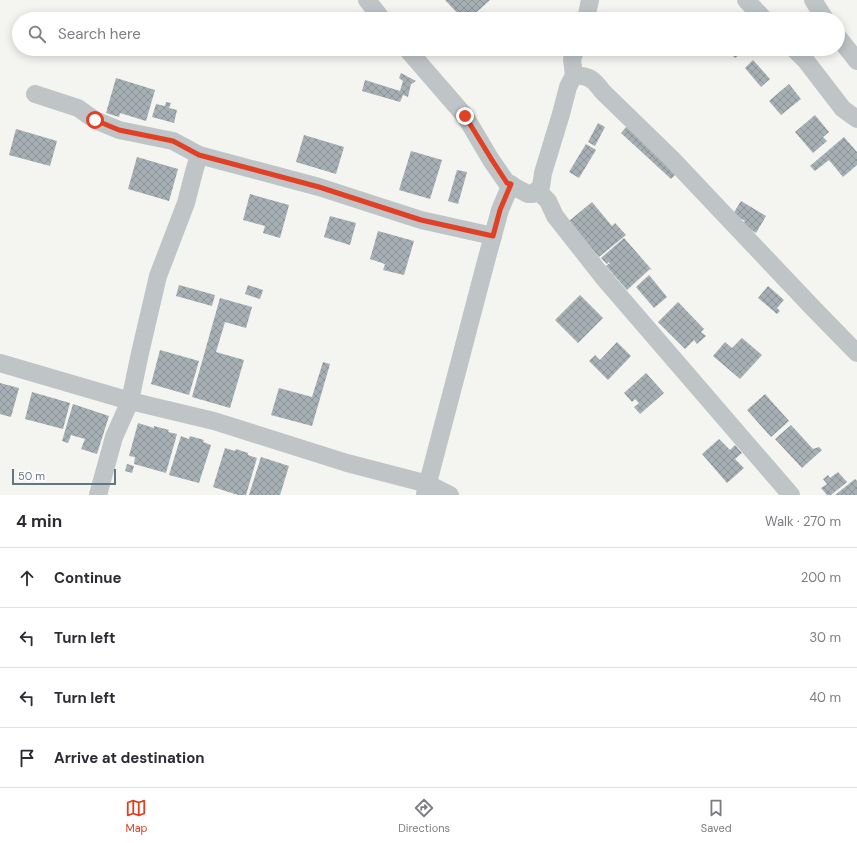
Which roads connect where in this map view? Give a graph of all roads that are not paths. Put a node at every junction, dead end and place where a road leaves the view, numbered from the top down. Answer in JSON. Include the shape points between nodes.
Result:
{"nodes":[{"id":1,"x":367,"y":0,"type":"edge"},
{"id":2,"x":590,"y":0,"type":"edge"},
{"id":3,"x":746,"y":0,"type":"edge"},
{"id":4,"x":813,"y":0,"type":"edge"},
{"id":5,"x":376,"y":12,"type":"edge"},
{"id":6,"x":587,"y":12,"type":"edge"},
{"id":7,"x":757,"y":12,"type":"edge"},
{"id":8,"x":821,"y":12,"type":"edge"},
{"id":9,"x":845,"y":45,"type":"edge"},
{"id":10,"x":413,"y":56,"type":"edge"},
{"id":11,"x":573,"y":56,"type":"edge"},
{"id":12,"x":801,"y":56,"type":"edge"},
{"id":13,"x":857,"y":60,"type":"edge"},
{"id":14,"x":574,"y":75,"type":"junction"},
{"id":15,"x":36,"y":94,"type":"dead end"},
{"id":16,"x":857,"y":119,"type":"edge"},
{"id":17,"x":199,"y":155,"type":"junction"},
{"id":18,"x":511,"y":184,"type":"junction"},
{"id":19,"x":538,"y":190,"type":"junction"},
{"id":20,"x":493,"y":236,"type":"junction"},
{"id":21,"x":857,"y":353,"type":"edge"},
{"id":22,"x":0,"y":363,"type":"edge"},
{"id":23,"x":130,"y":401,"type":"junction"},
{"id":24,"x":427,"y":489,"type":"edge"},
{"id":25,"x":98,"y":495,"type":"edge"},
{"id":26,"x":450,"y":495,"type":"edge"},
{"id":27,"x":791,"y":495,"type":"edge"}],
"edges":[{"from":1,"to":5,"type":"street"},
{"from":2,"to":6,"type":"street"},
{"from":3,"to":7,"type":"street"},
{"from":4,"to":8,"type":"street"},
{"from":9,"to":13,"type":"street"},
{"from":10,"to":18,"type":"street","via":[[465,116],[507,183]]},
{"from":11,"to":14,"type":"street"},
{"from":12,"to":16,"type":"street","via":[[842,109]]},
{"from":14,"to":19,"type":"street","via":[[568,87],[541,187]]},
{"from":14,"to":21,"type":"street","via":[[589,78],[596,84],[672,159]]},
{"from":15,"to":17,"type":"street","via":[[78,108],[95,120],[119,130],[173,141]]},
{"from":17,"to":20,"type":"street","via":[[319,187],[421,220]]},
{"from":17,"to":23,"type":"street","via":[[186,203],[158,276]]},
{"from":18,"to":19,"type":"street","via":[[528,194]]},
{"from":18,"to":20,"type":"street"},
{"from":19,"to":27,"type":"street","via":[[603,277]]},
{"from":20,"to":24,"type":"street"},
{"from":22,"to":23,"type":"street"},
{"from":23,"to":24,"type":"street","via":[[214,421]]},
{"from":23,"to":25,"type":"street","via":[[114,437]]},
{"from":24,"to":26,"type":"street"}]}
